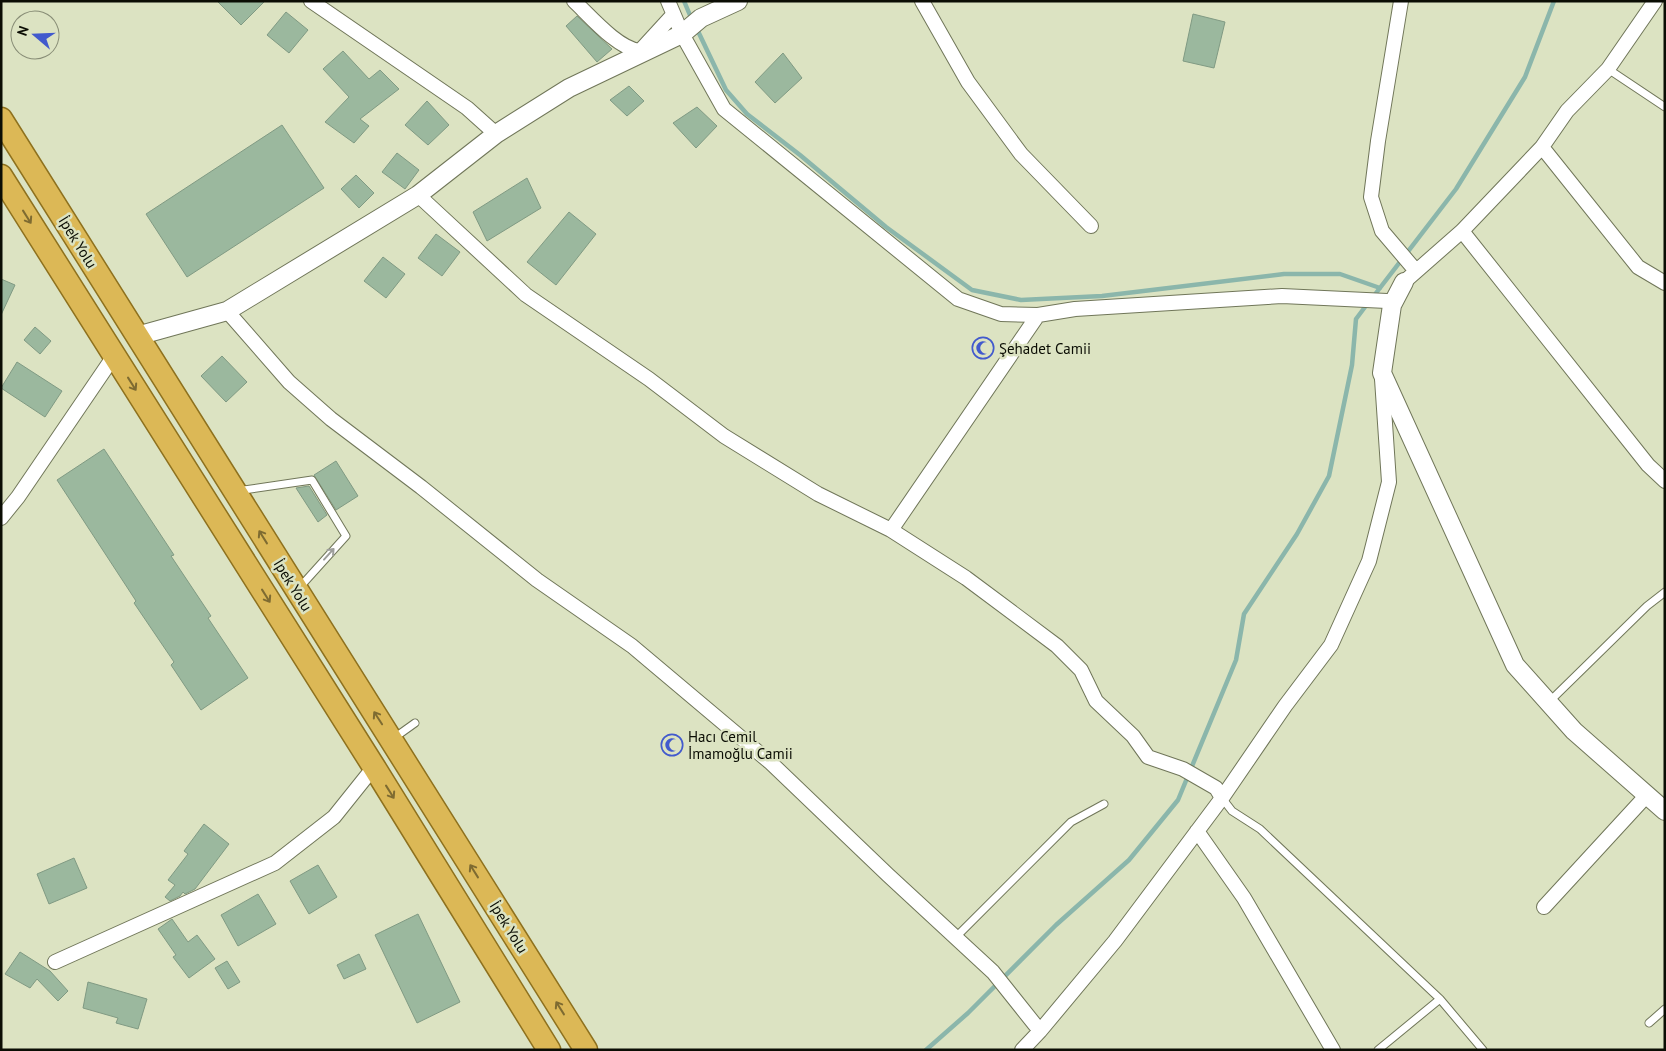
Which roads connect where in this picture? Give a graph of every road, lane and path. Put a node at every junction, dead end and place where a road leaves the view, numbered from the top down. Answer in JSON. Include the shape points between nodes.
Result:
{"nodes":[{"id":1,"x":311,"y":1,"type":"edge"},
{"id":2,"x":574,"y":1,"type":"edge"},
{"id":3,"x":668,"y":1,"type":"edge"},
{"id":4,"x":738,"y":1,"type":"edge"},
{"id":5,"x":922,"y":1,"type":"edge"},
{"id":6,"x":1401,"y":1,"type":"edge"},
{"id":7,"x":1655,"y":1,"type":"edge"},
{"id":8,"x":673,"y":15,"type":"junction"},
{"id":9,"x":682,"y":34,"type":"junction"},
{"id":10,"x":1608,"y":69,"type":"junction"},
{"id":11,"x":1665,"y":107,"type":"edge"},
{"id":12,"x":1,"y":120,"type":"edge"},
{"id":13,"x":496,"y":134,"type":"junction"},
{"id":14,"x":1542,"y":146,"type":"junction"},
{"id":15,"x":1,"y":176,"type":"edge"},
{"id":16,"x":418,"y":195,"type":"junction"},
{"id":17,"x":1091,"y":226,"type":"dead end"},
{"id":18,"x":1462,"y":231,"type":"junction"},
{"id":19,"x":1410,"y":272,"type":"junction"},
{"id":20,"x":1665,"y":283,"type":"edge"},
{"id":21,"x":1390,"y":303,"type":"junction"},
{"id":22,"x":227,"y":311,"type":"junction"},
{"id":23,"x":1038,"y":315,"type":"junction"},
{"id":24,"x":137,"y":336,"type":"junction"},
{"id":25,"x":114,"y":356,"type":"junction"},
{"id":26,"x":1382,"y":373,"type":"junction"},
{"id":27,"x":1665,"y":481,"type":"edge"},
{"id":28,"x":234,"y":491,"type":"junction"},
{"id":29,"x":1,"y":518,"type":"edge"},
{"id":30,"x":891,"y":530,"type":"junction"},
{"id":31,"x":296,"y":590,"type":"junction"},
{"id":32,"x":1665,"y":592,"type":"edge"},
{"id":33,"x":1549,"y":703,"type":"junction"},
{"id":34,"x":415,"y":723,"type":"dead end"},
{"id":35,"x":391,"y":740,"type":"junction"},
{"id":36,"x":374,"y":767,"type":"junction"},
{"id":37,"x":1647,"y":795,"type":"junction"},
{"id":38,"x":1222,"y":798,"type":"junction"},
{"id":39,"x":1104,"y":804,"type":"dead end"},
{"id":40,"x":1665,"y":812,"type":"edge"},
{"id":41,"x":1197,"y":831,"type":"junction"},
{"id":42,"x":1544,"y":907,"type":"dead end"},
{"id":43,"x":955,"y":938,"type":"junction"},
{"id":44,"x":55,"y":962,"type":"dead end"},
{"id":45,"x":1440,"y":999,"type":"junction"},
{"id":46,"x":1665,"y":1009,"type":"edge"},
{"id":47,"x":1649,"y":1023,"type":"dead end"},
{"id":48,"x":1040,"y":1032,"type":"junction"},
{"id":49,"x":550,"y":1050,"type":"edge"},
{"id":50,"x":586,"y":1050,"type":"edge"},
{"id":51,"x":1022,"y":1050,"type":"edge"},
{"id":52,"x":1333,"y":1050,"type":"edge"},
{"id":53,"x":1378,"y":1050,"type":"edge"},
{"id":54,"x":1482,"y":1050,"type":"edge"}],
"edges":[{"from":1,"to":13,"type":"street","via":[[467,108]]},
{"from":2,"to":8,"type":"street","via":[[610,35],[640,52]]},
{"from":3,"to":8,"type":"street"},
{"from":4,"to":9,"type":"street","via":[[701,18]]},
{"from":5,"to":17,"type":"street","via":[[968,82],[1016,146]]},
{"from":6,"to":19,"type":"street","via":[[1372,197],[1382,232]]},
{"from":7,"to":10,"type":"street"},
{"from":8,"to":9,"type":"street"},
{"from":9,"to":13,"type":"street","via":[[569,88]]},
{"from":9,"to":23,"type":"street","via":[[724,109],[925,274],[958,299],[1001,314]]},
{"from":10,"to":11,"type":"lane"},
{"from":10,"to":14,"type":"street","via":[[1567,111]]},
{"from":12,"to":24,"type":"highway","name":"İpek Yolu"},
{"from":13,"to":16,"type":"street"},
{"from":14,"to":18,"type":"street"},
{"from":14,"to":20,"type":"street","via":[[1638,267]]},
{"from":15,"to":25,"type":"highway","name":"İpek Yolu","one_way":true},
{"from":16,"to":22,"type":"street"},
{"from":16,"to":30,"type":"street","via":[[526,295],[649,379],[724,436],[818,494]]},
{"from":18,"to":19,"type":"street"},
{"from":18,"to":27,"type":"street","via":[[1648,465]]},
{"from":19,"to":21,"type":"street"},
{"from":21,"to":23,"type":"street","via":[[1282,296],[1085,308]]},
{"from":21,"to":26,"type":"street"},
{"from":22,"to":24,"type":"street"},
{"from":22,"to":43,"type":"street","via":[[289,382],[331,419],[537,580],[632,646],[771,763]]},
{"from":23,"to":30,"type":"street"},
{"from":24,"to":28,"type":"highway","name":"İpek Yolu"},
{"from":25,"to":29,"type":"street"},
{"from":25,"to":36,"type":"highway","name":"İpek Yolu","one_way":true},
{"from":26,"to":33,"type":"street","via":[[1515,665]]},
{"from":26,"to":38,"type":"street","via":[[1389,482],[1368,561],[1332,645],[1285,706]]},
{"from":31,"to":28,"type":"highway","name":"İpek Yolu","one_way":true},
{"from":31,"to":28,"type":"lane","one_way":true,"via":[[346,536],[312,480]]},
{"from":30,"to":38,"type":"street","via":[[966,578],[1057,646],[1081,670],[1096,701],[1133,736],[1148,757],[1183,769],[1216,788]]},
{"from":35,"to":31,"type":"highway","name":"İpek Yolu","one_way":true},
{"from":32,"to":33,"type":"lane"},
{"from":33,"to":37,"type":"street","via":[[1574,731]]},
{"from":34,"to":35,"type":"lane"},
{"from":50,"to":35,"type":"highway","name":"İpek Yolu","one_way":true},
{"from":36,"to":44,"type":"street","via":[[334,817],[275,863]]},
{"from":36,"to":49,"type":"highway","name":"İpek Yolu","one_way":true},
{"from":37,"to":40,"type":"street"},
{"from":37,"to":42,"type":"street"},
{"from":38,"to":41,"type":"street"},
{"from":38,"to":45,"type":"lane","via":[[1232,811],[1267,836]]},
{"from":39,"to":43,"type":"lane","via":[[1071,822]]},
{"from":41,"to":48,"type":"street","via":[[1115,941]]},
{"from":41,"to":52,"type":"street","via":[[1244,898]]},
{"from":43,"to":48,"type":"street","via":[[993,972]]},
{"from":45,"to":53,"type":"lane"},
{"from":45,"to":54,"type":"lane"},
{"from":46,"to":47,"type":"lane"},
{"from":48,"to":51,"type":"street"}]}
